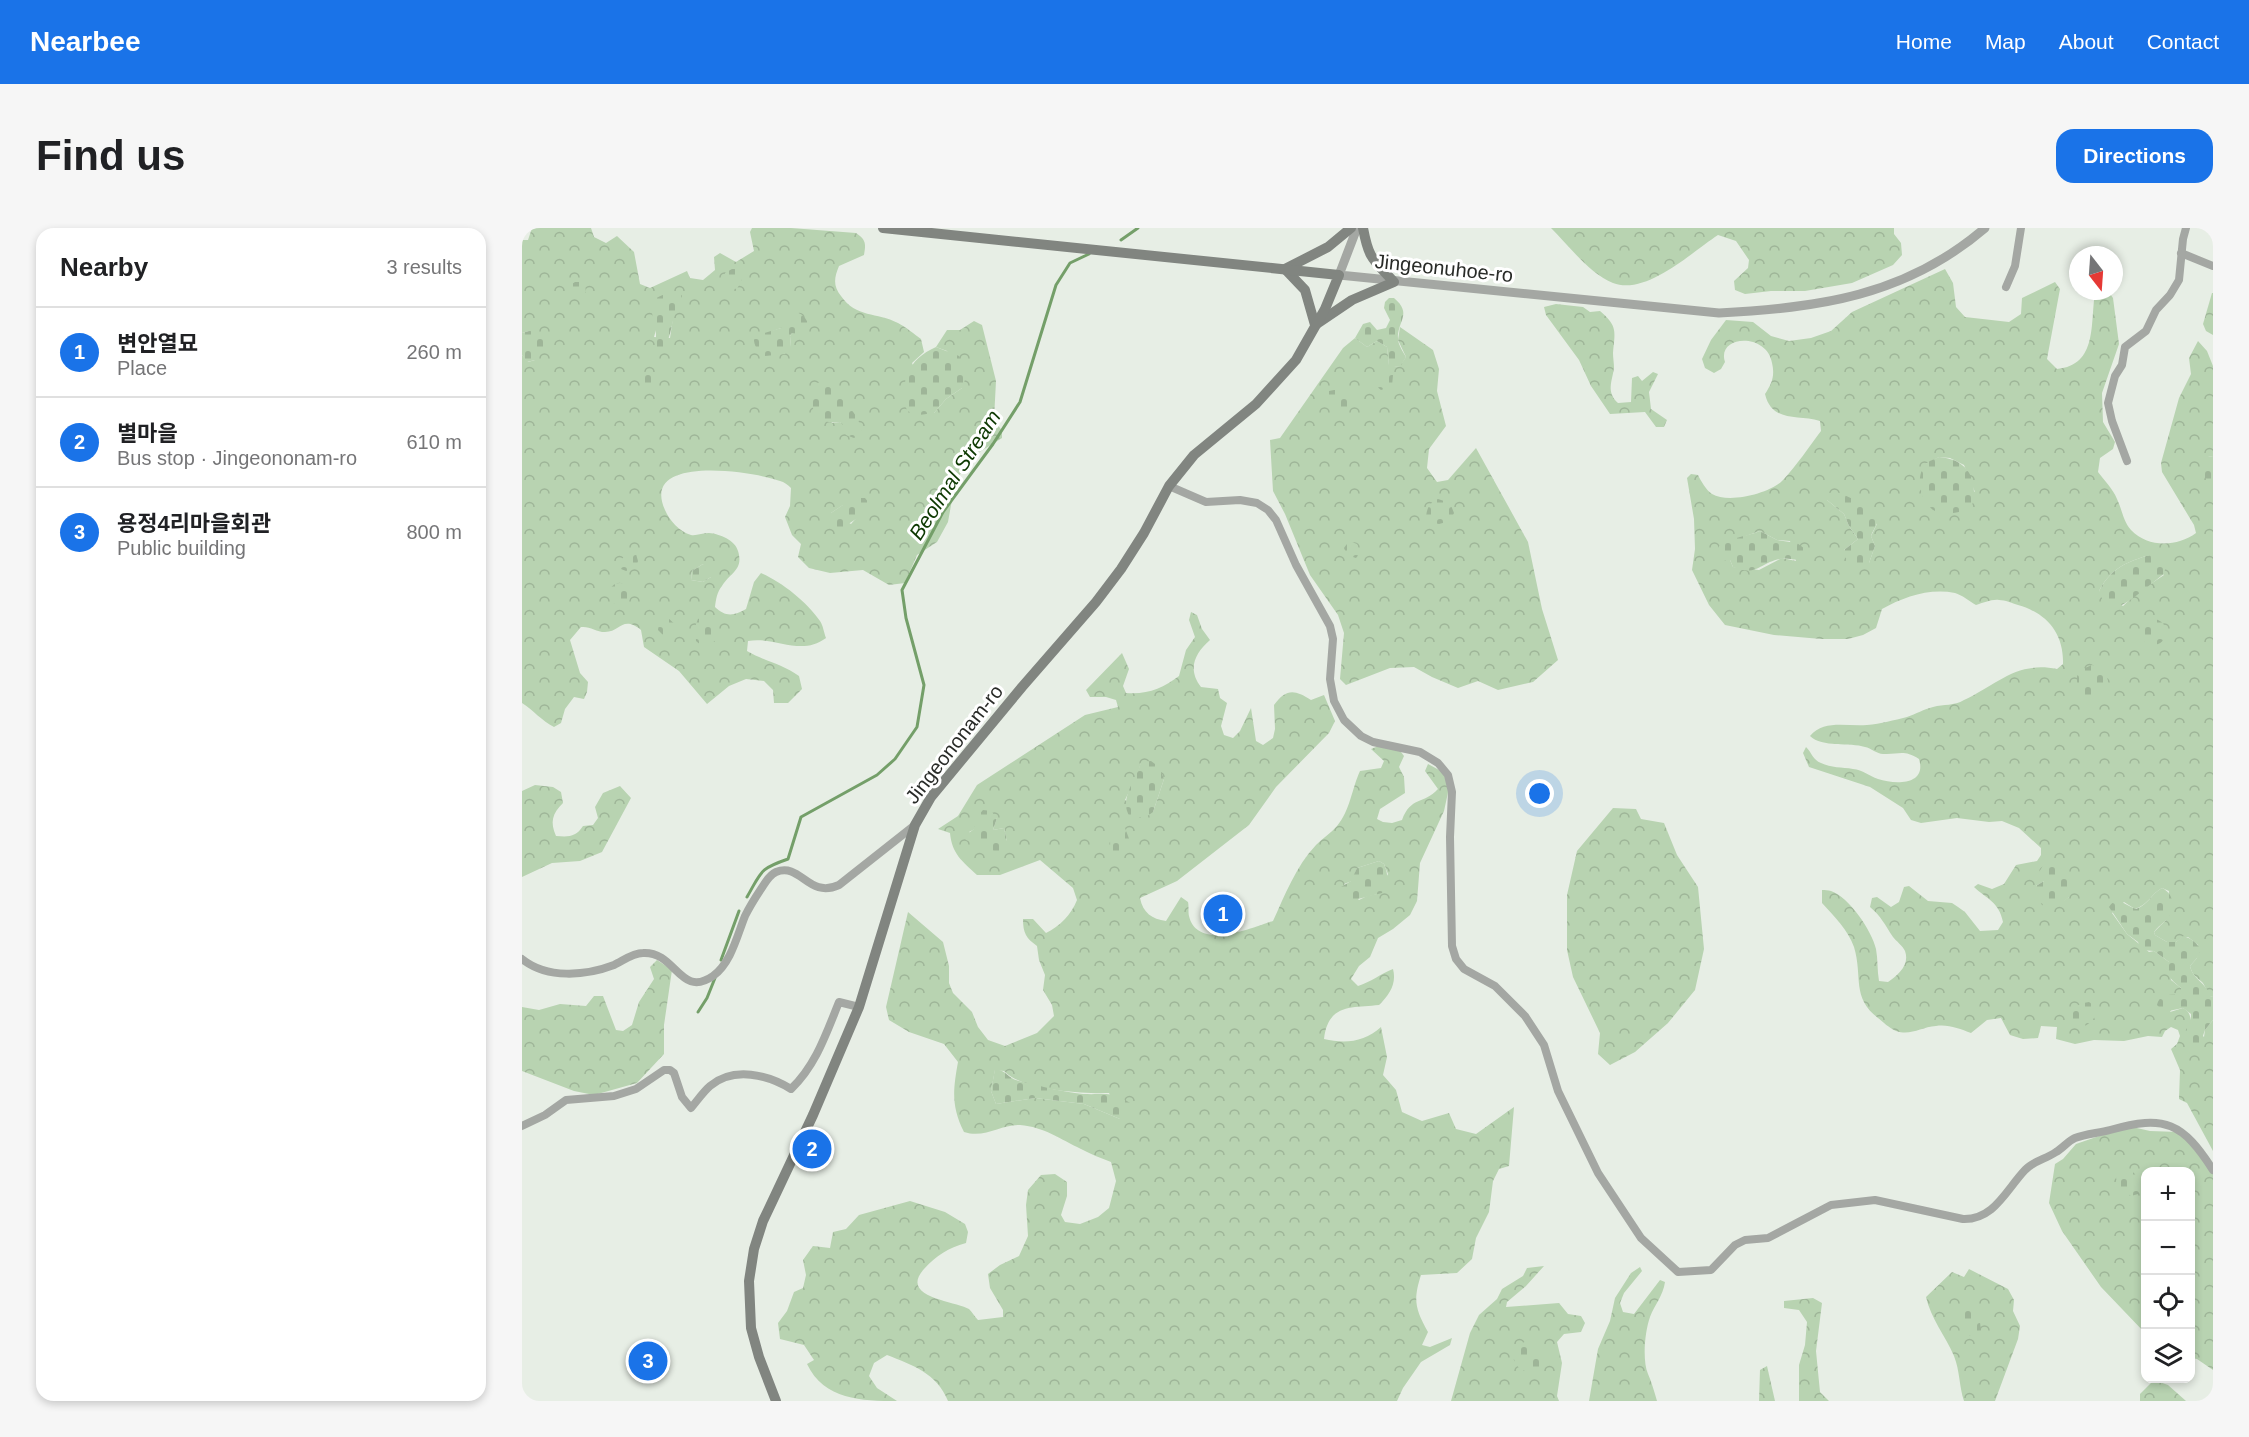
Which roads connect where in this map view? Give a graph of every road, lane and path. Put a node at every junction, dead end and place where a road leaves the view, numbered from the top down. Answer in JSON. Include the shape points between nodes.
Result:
{"nodes":[{"id":1,"x":883,"y":228,"type":"edge"},
{"id":2,"x":1351,"y":228,"type":"edge"},
{"id":3,"x":1357,"y":228,"type":"edge"},
{"id":4,"x":1363,"y":228,"type":"edge"},
{"id":5,"x":1984,"y":228,"type":"edge"},
{"id":6,"x":2021,"y":228,"type":"edge"},
{"id":7,"x":2186,"y":228,"type":"edge"},
{"id":8,"x":2181,"y":254,"type":"junction"},
{"id":9,"x":2213,"y":266,"type":"edge"},
{"id":10,"x":1285,"y":269,"type":"junction"},
{"id":11,"x":1339,"y":275,"type":"junction"},
{"id":12,"x":1394,"y":282,"type":"junction"},
{"id":13,"x":2006,"y":287,"type":"dead end"},
{"id":14,"x":1315,"y":325,"type":"junction"},
{"id":15,"x":2127,"y":461,"type":"dead end"},
{"id":16,"x":1169,"y":486,"type":"junction"},
{"id":17,"x":915,"y":825,"type":"junction"},
{"id":18,"x":522,"y":959,"type":"edge"},
{"id":19,"x":859,"y":1007,"type":"junction"},
{"id":20,"x":522,"y":1126,"type":"edge"},
{"id":21,"x":2213,"y":1170,"type":"edge"},
{"id":22,"x":776,"y":1401,"type":"edge"}],
"edges":[{"from":1,"to":10,"type":"main road","name":"Jingeonuhoe-ro"},
{"from":2,"to":10,"type":"main road","via":[[1328,247]]},
{"from":3,"to":11,"type":"street","name":"Jingeononam-ro"},
{"from":4,"to":12,"type":"main road","via":[[1371,258]]},
{"from":5,"to":12,"type":"street","name":"Jingeonuhoe-ro","via":[[1922,270],[1878,290],[1781,310],[1695,312]]},
{"from":6,"to":13,"type":"street","via":[[2015,266]]},
{"from":7,"to":8,"type":"street"},
{"from":8,"to":9,"type":"street"},
{"from":8,"to":15,"type":"street","via":[[2179,280],[2156,310],[2146,331],[2126,347],[2115,376],[2108,403]]},
{"from":10,"to":11,"type":"main road","name":"Jingeonuhoe-ro"},
{"from":10,"to":14,"type":"main road","via":[[1305,290]]},
{"from":11,"to":12,"type":"street","name":"Jingeonuhoe-ro"},
{"from":11,"to":14,"type":"main road","name":"Jingeononam-ro"},
{"from":12,"to":14,"type":"main road","via":[[1352,300]]},
{"from":14,"to":16,"type":"main road","name":"Jingeononam-ro","via":[[1281,378],[1194,455]]},
{"from":16,"to":17,"type":"main road","name":"Jingeononam-ro","via":[[1121,569],[931,797]]},
{"from":16,"to":21,"type":"street","via":[[1206,502],[1240,500],[1268,510],[1330,626],[1330,679],[1344,720],[1373,742],[1420,752],[1448,775],[1452,792],[1452,946],[1456,959],[1464,969],[1495,986],[1525,1016],[1544,1045],[1558,1091],[1598,1173],[1641,1238],[1678,1272],[1711,1270],[1745,1240],[1768,1238],[1831,1205],[1875,1200],[1975,1220],[2002,1199],[2031,1165],[2051,1156],[2074,1138],[2131,1124],[2150,1121],[2179,1130]]},
{"from":17,"to":18,"type":"street","via":[[831,888],[818,888],[786,871],[772,875],[751,903],[727,960],[705,980],[685,980],[661,956],[643,953],[613,966],[574,974],[548,973]]},
{"from":17,"to":19,"type":"main road","name":"Jingeononam-ro"},
{"from":19,"to":20,"type":"street","via":[[839,1002],[816,1058],[791,1089],[764,1076],[730,1076],[710,1086],[691,1108],[682,1097],[674,1073],[664,1070],[636,1089],[614,1096],[566,1100]]},
{"from":19,"to":22,"type":"main road","name":"Jingeononam-ro","via":[[763,1221],[752,1257],[748,1289],[751,1328]]}]}
